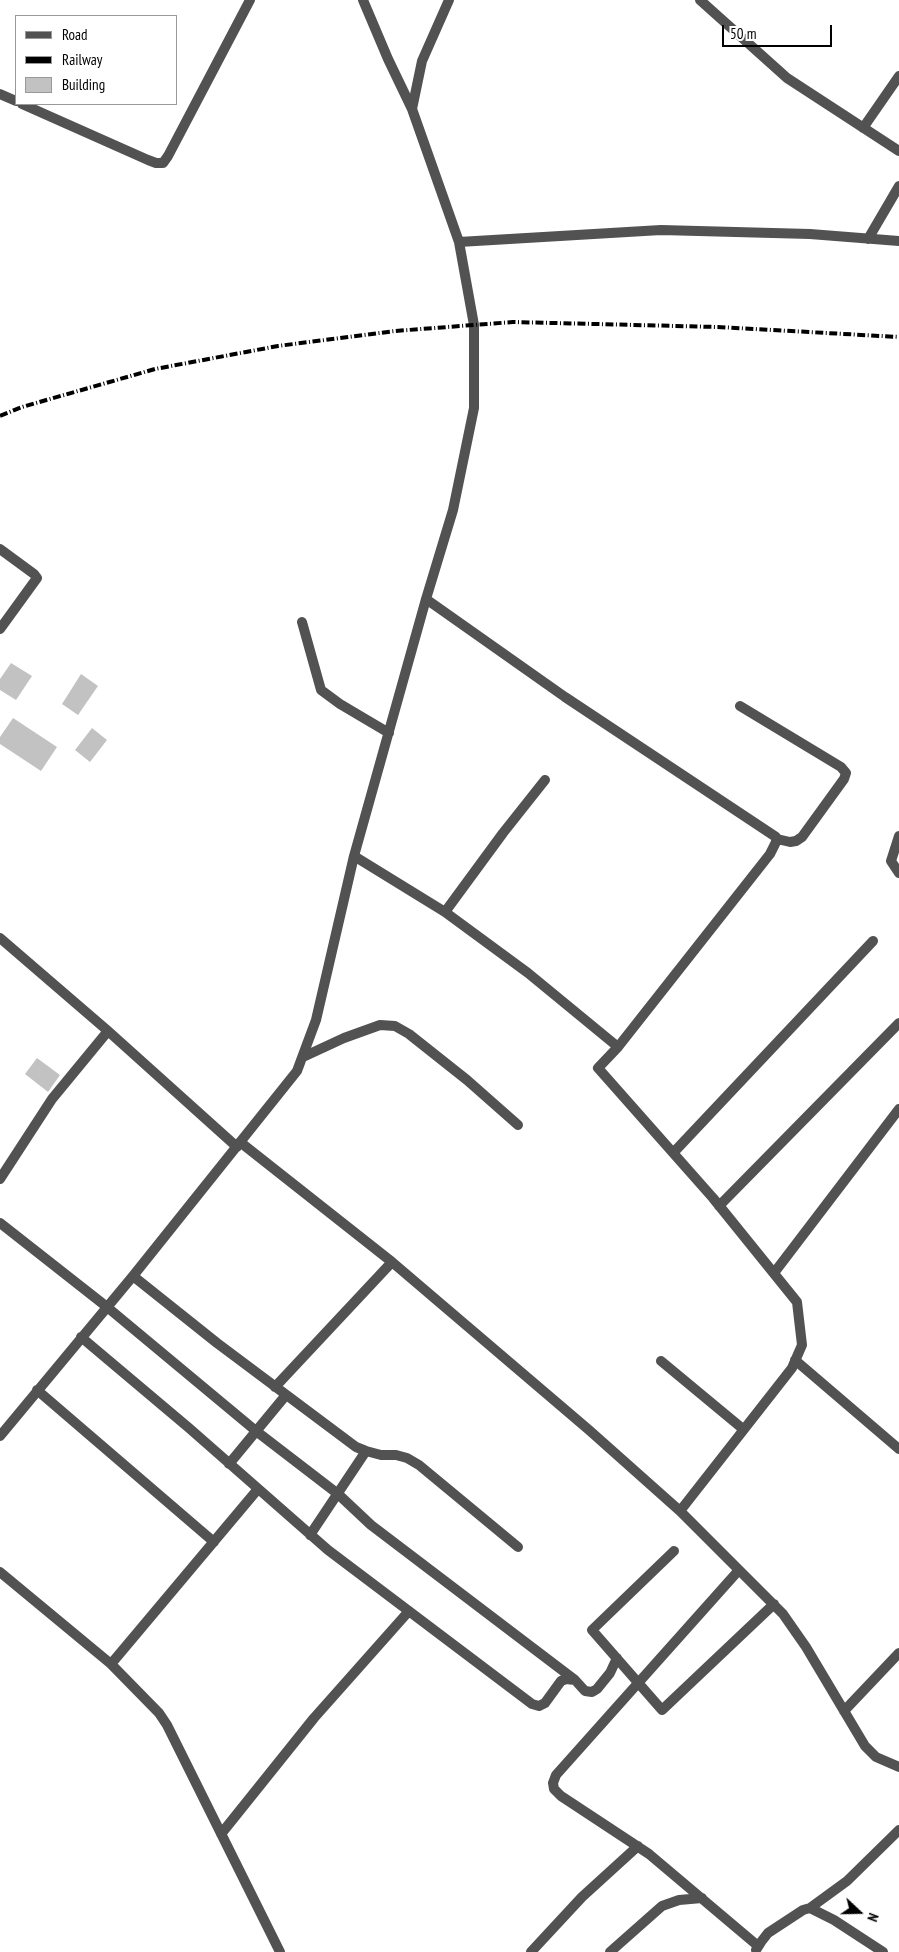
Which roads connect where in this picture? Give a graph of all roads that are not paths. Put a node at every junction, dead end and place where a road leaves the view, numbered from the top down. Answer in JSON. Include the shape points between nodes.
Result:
{"nodes":[{"id":1,"x":250,"y":0,"type":"edge"},
{"id":2,"x":363,"y":0,"type":"edge"},
{"id":3,"x":449,"y":0,"type":"edge"},
{"id":4,"x":700,"y":0,"type":"edge"},
{"id":5,"x":899,"y":76,"type":"edge"},
{"id":6,"x":0,"y":94,"type":"edge"},
{"id":7,"x":15,"y":101,"type":"edge"},
{"id":8,"x":24,"y":105,"type":"edge"},
{"id":9,"x":412,"y":109,"type":"junction"},
{"id":10,"x":863,"y":128,"type":"junction"},
{"id":11,"x":899,"y":151,"type":"edge"},
{"id":12,"x":899,"y":186,"type":"edge"},
{"id":13,"x":868,"y":239,"type":"junction"},
{"id":14,"x":899,"y":241,"type":"edge"},
{"id":15,"x":459,"y":242,"type":"junction"},
{"id":16,"x":0,"y":549,"type":"edge"},
{"id":17,"x":426,"y":599,"type":"junction"},
{"id":18,"x":302,"y":622,"type":"dead end"},
{"id":19,"x":0,"y":629,"type":"edge"},
{"id":20,"x":740,"y":706,"type":"dead end"},
{"id":21,"x":389,"y":733,"type":"junction"},
{"id":22,"x":545,"y":780,"type":"dead end"},
{"id":23,"x":899,"y":836,"type":"edge"},
{"id":24,"x":777,"y":839,"type":"junction"},
{"id":25,"x":354,"y":856,"type":"junction"},
{"id":26,"x":899,"y":873,"type":"edge"},
{"id":27,"x":445,"y":912,"type":"junction"},
{"id":28,"x":0,"y":938,"type":"edge"},
{"id":29,"x":873,"y":941,"type":"dead end"},
{"id":30,"x":899,"y":1023,"type":"edge"},
{"id":31,"x":108,"y":1031,"type":"junction"},
{"id":32,"x":618,"y":1047,"type":"junction"},
{"id":33,"x":303,"y":1057,"type":"junction"},
{"id":34,"x":899,"y":1109,"type":"edge"},
{"id":35,"x":518,"y":1125,"type":"dead end"},
{"id":36,"x":238,"y":1144,"type":"junction"},
{"id":37,"x":674,"y":1152,"type":"junction"},
{"id":38,"x":0,"y":1179,"type":"edge"},
{"id":39,"x":719,"y":1206,"type":"junction"},
{"id":40,"x":0,"y":1223,"type":"edge"},
{"id":41,"x":392,"y":1262,"type":"junction"},
{"id":42,"x":774,"y":1273,"type":"junction"},
{"id":43,"x":133,"y":1276,"type":"junction"},
{"id":44,"x":108,"y":1307,"type":"junction"},
{"id":45,"x":80,"y":1337,"type":"junction"},
{"id":46,"x":795,"y":1360,"type":"junction"},
{"id":47,"x":660,"y":1361,"type":"dead end"},
{"id":48,"x":275,"y":1387,"type":"junction"},
{"id":49,"x":37,"y":1390,"type":"junction"},
{"id":50,"x":286,"y":1395,"type":"junction"},
{"id":51,"x":744,"y":1429,"type":"junction"},
{"id":52,"x":256,"y":1431,"type":"junction"},
{"id":53,"x":0,"y":1436,"type":"edge"},
{"id":54,"x":899,"y":1449,"type":"edge"},
{"id":55,"x":366,"y":1451,"type":"junction"},
{"id":56,"x":230,"y":1464,"type":"junction"},
{"id":57,"x":258,"y":1489,"type":"junction"},
{"id":58,"x":338,"y":1494,"type":"junction"},
{"id":59,"x":680,"y":1511,"type":"junction"},
{"id":60,"x":310,"y":1535,"type":"junction"},
{"id":61,"x":214,"y":1542,"type":"junction"},
{"id":62,"x":518,"y":1547,"type":"dead end"},
{"id":63,"x":674,"y":1551,"type":"dead end"},
{"id":64,"x":739,"y":1570,"type":"junction"},
{"id":65,"x":0,"y":1572,"type":"edge"},
{"id":66,"x":774,"y":1604,"type":"junction"},
{"id":67,"x":409,"y":1612,"type":"junction"},
{"id":68,"x":899,"y":1653,"type":"edge"},
{"id":69,"x":617,"y":1658,"type":"junction"},
{"id":70,"x":112,"y":1664,"type":"junction"},
{"id":71,"x":575,"y":1680,"type":"junction"},
{"id":72,"x":638,"y":1682,"type":"junction"},
{"id":73,"x":844,"y":1711,"type":"junction"},
{"id":74,"x":899,"y":1767,"type":"edge"},
{"id":75,"x":899,"y":1830,"type":"edge"},
{"id":76,"x":221,"y":1834,"type":"junction"},
{"id":77,"x":638,"y":1846,"type":"junction"},
{"id":78,"x":702,"y":1898,"type":"junction"},
{"id":79,"x":810,"y":1908,"type":"junction"},
{"id":80,"x":757,"y":1949,"type":"edge"},
{"id":81,"x":280,"y":1952,"type":"edge"},
{"id":82,"x":531,"y":1952,"type":"edge"},
{"id":83,"x":610,"y":1952,"type":"edge"},
{"id":84,"x":883,"y":1952,"type":"edge"}],
"edges":[{"from":1,"to":8,"type":"street","via":[[163,162],[148,160]]},
{"from":2,"to":9,"type":"street"},
{"from":3,"to":9,"type":"street","via":[[422,61]]},
{"from":4,"to":10,"type":"street","via":[[787,78]]},
{"from":5,"to":10,"type":"street"},
{"from":6,"to":7,"type":"street"},
{"from":9,"to":15,"type":"street"},
{"from":10,"to":11,"type":"street"},
{"from":12,"to":13,"type":"street"},
{"from":13,"to":14,"type":"street"},
{"from":13,"to":15,"type":"street","via":[[661,230]]},
{"from":15,"to":17,"type":"street","via":[[474,325],[474,408],[453,510]]},
{"from":16,"to":19,"type":"street","via":[[37,578]]},
{"from":17,"to":21,"type":"street"},
{"from":17,"to":24,"type":"street","via":[[564,698]]},
{"from":18,"to":21,"type":"street","via":[[321,690]]},
{"from":20,"to":24,"type":"street","via":[[846,773],[802,837],[790,842]]},
{"from":21,"to":25,"type":"street"},
{"from":22,"to":27,"type":"street"},
{"from":23,"to":26,"type":"street","via":[[891,861]]},
{"from":24,"to":32,"type":"street","via":[[770,854]]},
{"from":25,"to":27,"type":"street"},
{"from":25,"to":33,"type":"street","via":[[316,1020]]},
{"from":27,"to":32,"type":"street","via":[[528,973]]},
{"from":28,"to":31,"type":"street"},
{"from":29,"to":37,"type":"street"},
{"from":30,"to":39,"type":"street"},
{"from":31,"to":36,"type":"street"},
{"from":31,"to":38,"type":"street","via":[[52,1099]]},
{"from":32,"to":37,"type":"street","via":[[598,1068]]},
{"from":33,"to":35,"type":"street","via":[[380,1025],[395,1026],[460,1075]]},
{"from":33,"to":36,"type":"street","via":[[297,1071]]},
{"from":34,"to":42,"type":"street"},
{"from":36,"to":41,"type":"street"},
{"from":36,"to":43,"type":"street"},
{"from":37,"to":39,"type":"street"},
{"from":39,"to":42,"type":"street"},
{"from":40,"to":44,"type":"street"},
{"from":41,"to":48,"type":"street"},
{"from":41,"to":59,"type":"street"},
{"from":42,"to":46,"type":"street","via":[[797,1302],[802,1345]]},
{"from":43,"to":44,"type":"street"},
{"from":43,"to":48,"type":"street"},
{"from":44,"to":45,"type":"street"},
{"from":44,"to":52,"type":"street"},
{"from":45,"to":49,"type":"street"},
{"from":45,"to":56,"type":"street"},
{"from":46,"to":51,"type":"street"},
{"from":46,"to":54,"type":"street"},
{"from":47,"to":51,"type":"street"},
{"from":48,"to":50,"type":"street"},
{"from":49,"to":53,"type":"street"},
{"from":49,"to":61,"type":"street"},
{"from":50,"to":52,"type":"street"},
{"from":50,"to":55,"type":"street"},
{"from":51,"to":59,"type":"street"},
{"from":52,"to":56,"type":"street"},
{"from":52,"to":58,"type":"street"},
{"from":55,"to":58,"type":"street"},
{"from":55,"to":62,"type":"street","via":[[407,1458],[419,1465]]},
{"from":56,"to":57,"type":"street"},
{"from":57,"to":60,"type":"street"},
{"from":57,"to":61,"type":"street"},
{"from":58,"to":60,"type":"street"},
{"from":58,"to":71,"type":"street","via":[[371,1525]]},
{"from":59,"to":64,"type":"street"},
{"from":60,"to":67,"type":"street"},
{"from":61,"to":70,"type":"street"},
{"from":63,"to":69,"type":"street","via":[[592,1630]]},
{"from":64,"to":66,"type":"street"},
{"from":64,"to":72,"type":"street"},
{"from":65,"to":70,"type":"street"},
{"from":66,"to":72,"type":"street","via":[[662,1710]]},
{"from":66,"to":73,"type":"street","via":[[799,1637]]},
{"from":67,"to":71,"type":"street","via":[[532,1704],[540,1706],[545,1703],[561,1681]]},
{"from":67,"to":76,"type":"street","via":[[314,1718]]},
{"from":68,"to":73,"type":"street"},
{"from":69,"to":71,"type":"street","via":[[610,1673],[592,1692],[585,1691]]},
{"from":69,"to":72,"type":"street"},
{"from":70,"to":76,"type":"street","via":[[167,1725]]},
{"from":72,"to":77,"type":"street","via":[[556,1775],[553,1783],[561,1796]]},
{"from":73,"to":74,"type":"street","via":[[865,1746],[876,1757]]},
{"from":75,"to":79,"type":"street","via":[[847,1881]]},
{"from":76,"to":81,"type":"street"},
{"from":77,"to":78,"type":"street"},
{"from":77,"to":82,"type":"street","via":[[582,1897]]},
{"from":78,"to":80,"type":"street"},
{"from":78,"to":83,"type":"street","via":[[662,1906]]},
{"from":79,"to":80,"type":"street","via":[[768,1932]]},
{"from":79,"to":84,"type":"street"}]}
